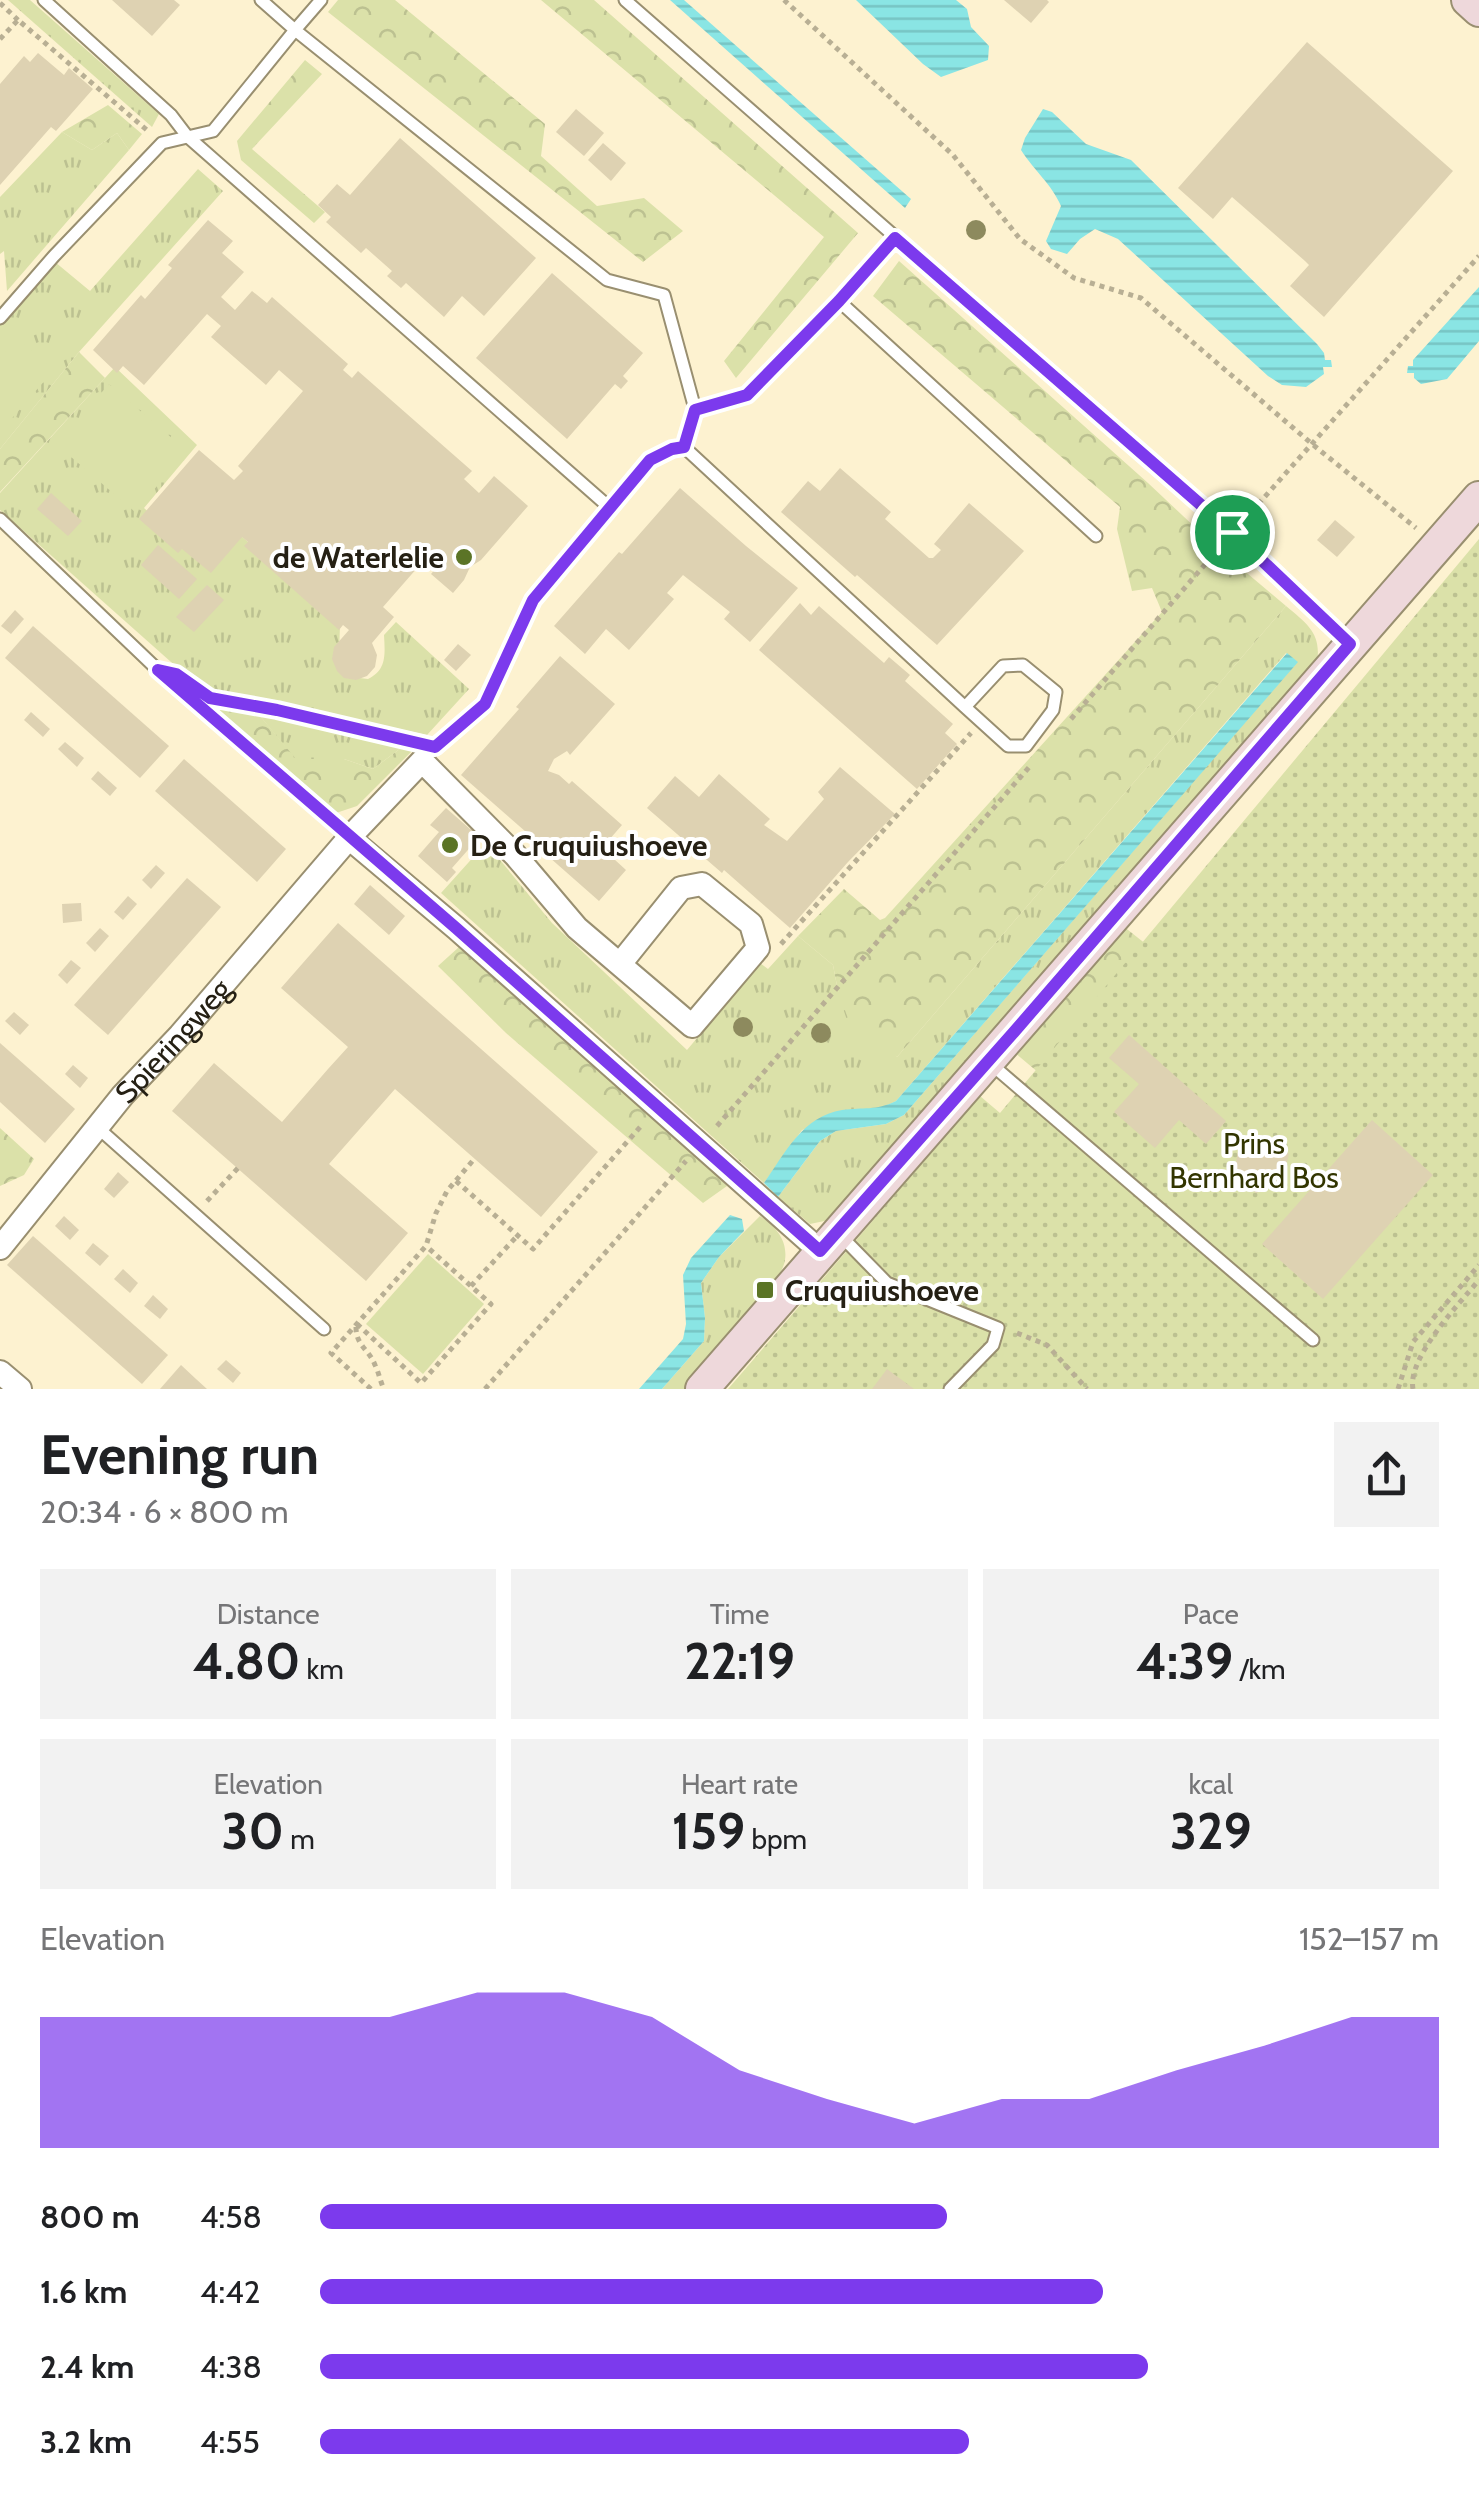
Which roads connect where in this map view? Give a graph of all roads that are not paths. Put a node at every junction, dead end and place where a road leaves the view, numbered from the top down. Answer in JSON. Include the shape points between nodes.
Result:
{"nodes":[{"id":1,"x":44,"y":0,"type":"edge"},
{"id":2,"x":261,"y":0,"type":"edge"},
{"id":3,"x":321,"y":0,"type":"edge"},
{"id":4,"x":625,"y":0,"type":"edge"},
{"id":5,"x":1468,"y":0,"type":"edge"},
{"id":6,"x":1479,"y":10,"type":"edge"},
{"id":7,"x":295,"y":30,"type":"junction"},
{"id":8,"x":186,"y":136,"type":"junction"},
{"id":9,"x":895,"y":238,"type":"junction"},
{"id":10,"x":839,"y":301,"type":"junction"},
{"id":11,"x":0,"y":318,"type":"edge"},
{"id":12,"x":695,"y":410,"type":"junction"},
{"id":13,"x":684,"y":447,"type":"junction"},
{"id":14,"x":1479,"y":498,"type":"edge"},
{"id":15,"x":610,"y":508,"type":"junction"},
{"id":16,"x":0,"y":519,"type":"edge"},
{"id":17,"x":1096,"y":536,"type":"dead end"},
{"id":18,"x":1350,"y":644,"type":"junction"},
{"id":19,"x":966,"y":707,"type":"junction"},
{"id":20,"x":429,"y":754,"type":"junction"},
{"id":21,"x":350,"y":838,"type":"junction"},
{"id":22,"x":620,"y":964,"type":"junction"},
{"id":23,"x":988,"y":1061,"type":"junction"},
{"id":24,"x":97,"y":1127,"type":"junction"},
{"id":25,"x":829,"y":1242,"type":"junction"},
{"id":26,"x":0,"y":1248,"type":"edge"},
{"id":27,"x":324,"y":1329,"type":"dead end"},
{"id":28,"x":1312,"y":1340,"type":"dead end"},
{"id":29,"x":0,"y":1372,"type":"edge"},
{"id":30,"x":20,"y":1389,"type":"edge"},
{"id":31,"x":702,"y":1389,"type":"edge"},
{"id":32,"x":950,"y":1389,"type":"edge"}],
"edges":[{"from":1,"to":8,"type":"lane","via":[[171,114]]},
{"from":2,"to":7,"type":"lane"},
{"from":3,"to":7,"type":"lane"},
{"from":4,"to":9,"type":"lane"},
{"from":5,"to":6,"type":"street"},
{"from":7,"to":8,"type":"lane","via":[[214,131]]},
{"from":7,"to":12,"type":"lane","via":[[607,280],[664,295]]},
{"from":8,"to":11,"type":"lane","via":[[162,143]]},
{"from":8,"to":15,"type":"lane"},
{"from":9,"to":10,"type":"lane"},
{"from":9,"to":18,"type":"lane","via":[[1232,532]]},
{"from":10,"to":12,"type":"lane","via":[[747,395]]},
{"from":10,"to":17,"type":"lane"},
{"from":12,"to":13,"type":"lane"},
{"from":13,"to":15,"type":"lane","via":[[650,460]]},
{"from":13,"to":19,"type":"lane"},
{"from":14,"to":18,"type":"street"},
{"from":15,"to":20,"type":"lane","via":[[533,600],[485,704]]},
{"from":16,"to":21,"type":"lane","via":[[158,670]]},
{"from":18,"to":23,"type":"street"},
{"from":19,"to":19,"type":"lane","via":[[1008,746],[1026,746],[1052,710],[1056,692],[1023,665],[1003,666]]},
{"from":20,"to":21,"type":"street","name":"Spieringweg"},
{"from":20,"to":22,"type":"street","via":[[577,928]]},
{"from":21,"to":24,"type":"street","name":"Spieringweg"},
{"from":21,"to":25,"type":"street","via":[[700,1146]]},
{"from":22,"to":22,"type":"street","via":[[692,1026],[758,948],[751,924],[702,884],[682,888]]},
{"from":23,"to":25,"type":"street"},
{"from":23,"to":28,"type":"lane"},
{"from":24,"to":26,"type":"street","name":"Spieringweg"},
{"from":24,"to":27,"type":"lane"},
{"from":25,"to":31,"type":"street"},
{"from":25,"to":32,"type":"lane","via":[[888,1282],[998,1328],[993,1345]]},
{"from":29,"to":30,"type":"street"}]}
